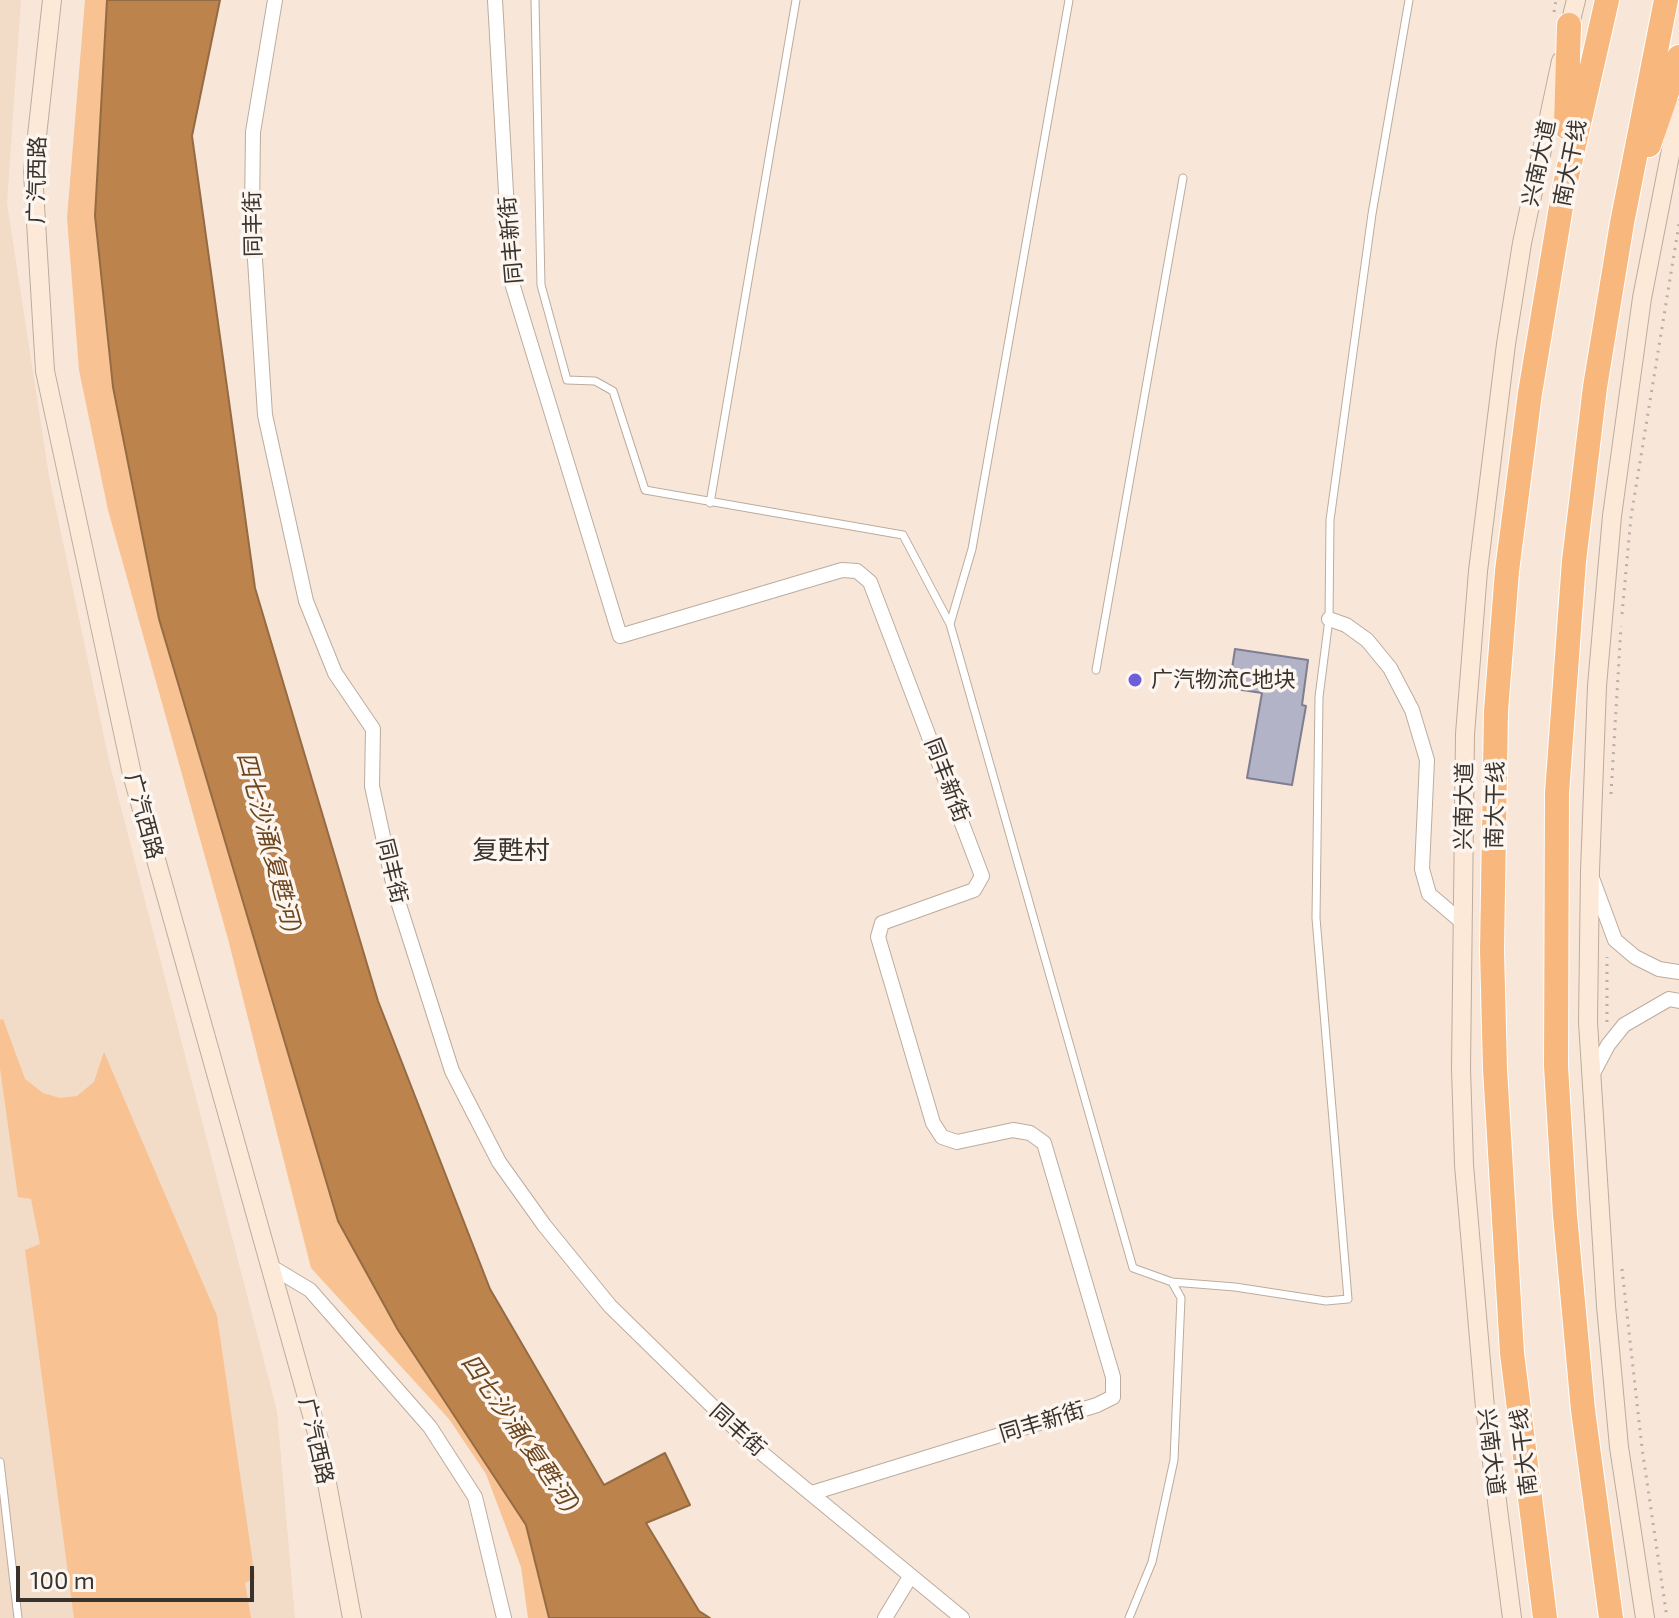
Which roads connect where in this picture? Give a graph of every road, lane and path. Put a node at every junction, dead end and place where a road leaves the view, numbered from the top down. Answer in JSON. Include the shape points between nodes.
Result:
{"nodes":[{"id":1,"x":52,"y":0,"type":"edge"},
{"id":2,"x":275,"y":0,"type":"edge"},
{"id":3,"x":495,"y":0,"type":"edge"},
{"id":4,"x":535,"y":0,"type":"edge"},
{"id":5,"x":796,"y":0,"type":"edge"},
{"id":6,"x":1069,"y":0,"type":"edge"},
{"id":7,"x":1409,"y":0,"type":"edge"},
{"id":8,"x":1576,"y":0,"type":"edge"},
{"id":9,"x":1607,"y":0,"type":"edge"},
{"id":10,"x":1666,"y":0,"type":"edge"},
{"id":11,"x":1569,"y":25,"type":"junction"},
{"id":12,"x":1679,"y":57,"type":"edge"},
{"id":13,"x":1679,"y":109,"type":"edge"},
{"id":14,"x":1183,"y":178,"type":"dead end"},
{"id":15,"x":1564,"y":189,"type":"junction"},
{"id":16,"x":1622,"y":223,"type":"junction"},
{"id":17,"x":1679,"y":224,"type":"edge"},
{"id":18,"x":710,"y":503,"type":"junction"},
{"id":19,"x":1329,"y":619,"type":"junction"},
{"id":20,"x":950,"y":624,"type":"junction"},
{"id":21,"x":1096,"y":670,"type":"dead end"},
{"id":22,"x":1611,"y":802,"type":"dead end"},
{"id":23,"x":1590,"y":871,"type":"junction"},
{"id":24,"x":1607,"y":921,"type":"junction"},
{"id":25,"x":1463,"y":923,"type":"junction"},
{"id":26,"x":1679,"y":972,"type":"edge"},
{"id":27,"x":1679,"y":1001,"type":"edge"},
{"id":28,"x":1608,"y":1045,"type":"junction"},
{"id":29,"x":1591,"y":1077,"type":"junction"},
{"id":30,"x":1622,"y":1265,"type":"dead end"},
{"id":31,"x":270,"y":1266,"type":"junction"},
{"id":32,"x":1172,"y":1282,"type":"junction"},
{"id":33,"x":0,"y":1462,"type":"edge"},
{"id":34,"x":812,"y":1493,"type":"junction"},
{"id":35,"x":1535,"y":1549,"type":"junction"},
{"id":36,"x":910,"y":1577,"type":"junction"},
{"id":37,"x":18,"y":1618,"type":"edge"},
{"id":38,"x":352,"y":1618,"type":"edge"},
{"id":39,"x":504,"y":1618,"type":"edge"},
{"id":40,"x":885,"y":1618,"type":"edge"},
{"id":41,"x":962,"y":1618,"type":"edge"},
{"id":42,"x":1129,"y":1618,"type":"edge"},
{"id":43,"x":1512,"y":1618,"type":"edge"},
{"id":44,"x":1538,"y":1618,"type":"edge"},
{"id":45,"x":1545,"y":1618,"type":"edge"},
{"id":46,"x":1611,"y":1618,"type":"edge"},
{"id":47,"x":1645,"y":1618,"type":"edge"},
{"id":48,"x":1667,"y":1618,"type":"edge"}],
"edges":[{"from":1,"to":31,"type":"main road","name":"广汽西路","via":[[33,172],[45,371],[132,774]]},
{"from":2,"to":34,"type":"street","name":"同丰街","via":[[253,132],[252,213],[265,415],[306,601],[335,673],[373,729],[372,786],[395,892],[452,1071],[499,1162],[610,1306],[752,1445]]},
{"from":3,"to":34,"type":"street","name":"同丰新街","via":[[511,280],[620,636],[842,570],[857,571],[870,582],[982,876],[974,890],[882,923],[878,937],[933,1123],[942,1137],[957,1142],[1013,1130],[1044,1143],[1113,1377],[1113,1397],[1097,1405]]},
{"from":4,"to":18,"type":"lane","via":[[541,285],[567,380],[595,381],[613,391],[645,490]]},
{"from":5,"to":18,"type":"lane"},
{"from":6,"to":20,"type":"lane","via":[[972,549]]},
{"from":7,"to":19,"type":"lane","via":[[1372,214],[1330,520]]},
{"from":8,"to":11,"type":"main road","name":"兴南大道"},
{"from":9,"to":15,"type":"highway","name":"南大干线"},
{"from":10,"to":16,"type":"highway"},
{"from":11,"to":15,"type":"highway"},
{"from":11,"to":25,"type":"main road","name":"兴南大道","via":[[1522,243],[1490,467],[1465,734]]},
{"from":12,"to":16,"type":"highway"},
{"from":13,"to":23,"type":"main road","via":[[1642,298],[1612,516],[1597,686]]},
{"from":14,"to":21,"type":"lane"},
{"from":15,"to":35,"type":"highway","name":"南大干线","via":[[1507,571],[1496,725],[1495,1069],[1512,1353]]},
{"from":16,"to":46,"type":"highway","via":[[1574,561],[1560,722],[1554,940],[1565,1215],[1583,1410]]},
{"from":17,"to":22,"type":"path","via":[[1631,517]]},
{"from":18,"to":20,"type":"lane","via":[[903,535]]},
{"from":19,"to":25,"type":"street","via":[[1367,640],[1390,668],[1412,710],[1427,760],[1422,869],[1429,894]]},
{"from":19,"to":32,"type":"lane","via":[[1319,697],[1315,887],[1348,1299],[1326,1301]]},
{"from":20,"to":32,"type":"lane","via":[[1133,1268]]},
{"from":23,"to":24,"type":"street"},
{"from":23,"to":29,"type":"main road"},
{"from":24,"to":26,"type":"street","via":[[1615,940],[1635,957]]},
{"from":24,"to":28,"type":"path"},
{"from":25,"to":43,"type":"main road","name":"兴南大道","via":[[1461,1068],[1470,1249]]},
{"from":27,"to":28,"type":"street","via":[[1669,999],[1641,1013]]},
{"from":28,"to":29,"type":"street"},
{"from":29,"to":47,"type":"main road","via":[[1619,1447]]},
{"from":30,"to":48,"type":"path"},
{"from":31,"to":38,"type":"main road","name":"广汽西路","via":[[319,1440]]},
{"from":31,"to":39,"type":"street","via":[[310,1290],[430,1427],[475,1497]]},
{"from":32,"to":42,"type":"lane","via":[[1181,1298],[1174,1460],[1164,1517]]},
{"from":33,"to":37,"type":"lane"},
{"from":34,"to":36,"type":"street","name":"同丰街"},
{"from":35,"to":44,"type":"highway"},
{"from":35,"to":45,"type":"highway","name":"南大干线"},
{"from":36,"to":40,"type":"street"},
{"from":36,"to":41,"type":"street","name":"同丰街"}]}
